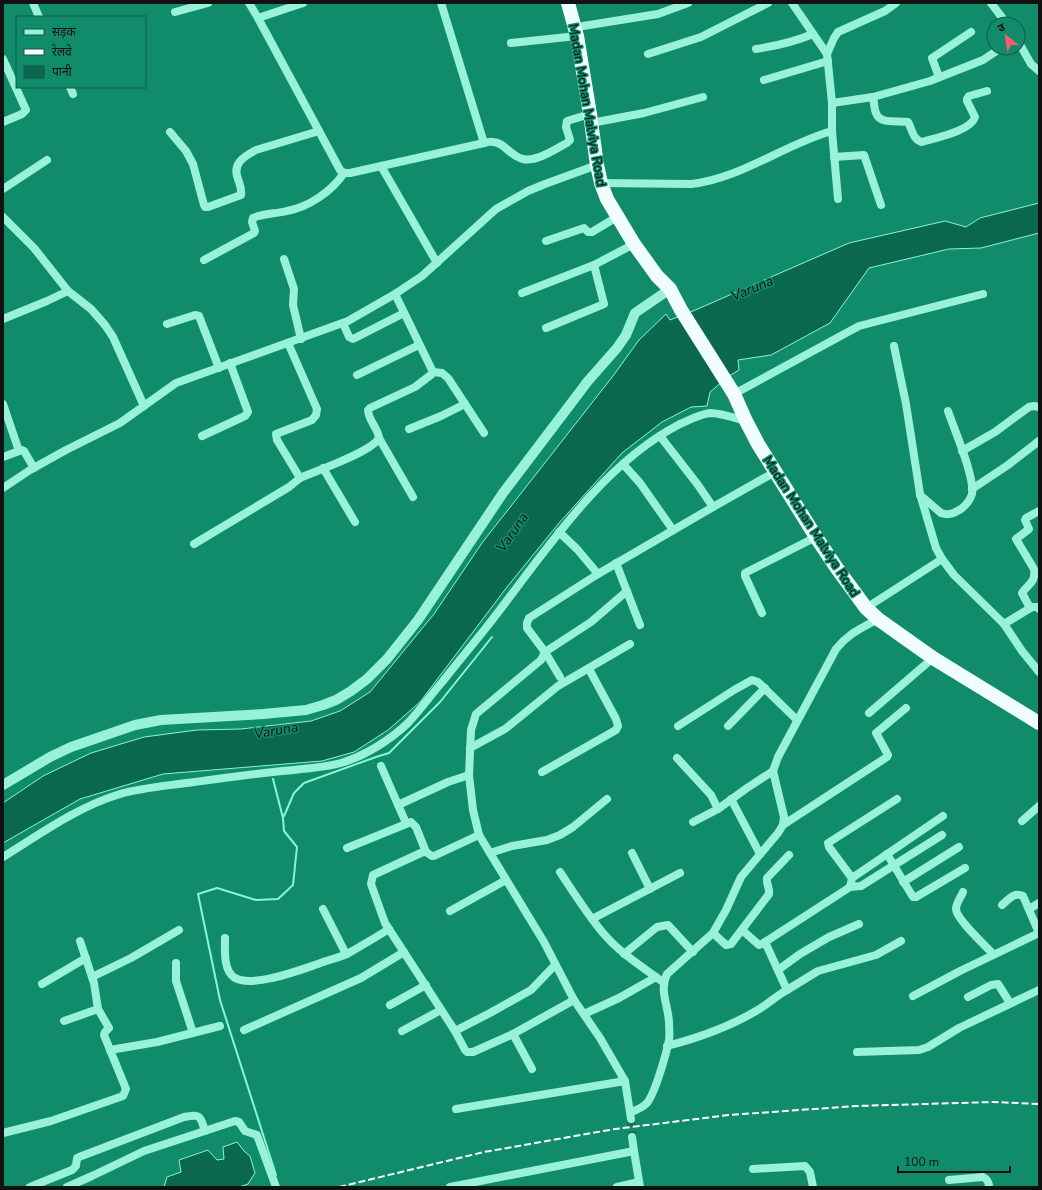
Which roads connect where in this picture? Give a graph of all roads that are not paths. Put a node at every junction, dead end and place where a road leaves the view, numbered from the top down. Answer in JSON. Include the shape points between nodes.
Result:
{"nodes":[{"id":1,"x":33,"y":3,"type":"edge"},
{"id":2,"x":208,"y":3,"type":"edge"},
{"id":3,"x":249,"y":3,"type":"edge"},
{"id":4,"x":441,"y":3,"type":"edge"},
{"id":5,"x":568,"y":3,"type":"edge"},
{"id":6,"x":577,"y":3,"type":"edge"},
{"id":7,"x":688,"y":3,"type":"edge"},
{"id":8,"x":768,"y":3,"type":"edge"},
{"id":9,"x":792,"y":3,"type":"edge"},
{"id":10,"x":896,"y":3,"type":"edge"},
{"id":11,"x":991,"y":3,"type":"edge"},
{"id":12,"x":300,"y":4,"type":"edge"},
{"id":13,"x":175,"y":12,"type":"dead end"},
{"id":14,"x":38,"y":16,"type":"edge"},
{"id":15,"x":1001,"y":16,"type":"edge"},
{"id":16,"x":258,"y":18,"type":"junction"},
{"id":17,"x":580,"y":31,"type":"junction"},
{"id":18,"x":971,"y":32,"type":"dead end"},
{"id":19,"x":813,"y":34,"type":"junction"},
{"id":20,"x":511,"y":43,"type":"dead end"},
{"id":21,"x":756,"y":49,"type":"dead end"},
{"id":22,"x":648,"y":54,"type":"dead end"},
{"id":23,"x":1026,"y":55,"type":"edge"},
{"id":24,"x":989,"y":56,"type":"edge"},
{"id":25,"x":828,"y":57,"type":"junction"},
{"id":26,"x":3,"y":59,"type":"edge"},
{"id":27,"x":1039,"y":71,"type":"edge"},
{"id":28,"x":14,"y":74,"type":"edge"},
{"id":29,"x":939,"y":77,"type":"junction"},
{"id":30,"x":764,"y":80,"type":"dead end"},
{"id":31,"x":19,"y":88,"type":"edge"},
{"id":32,"x":987,"y":91,"type":"dead end"},
{"id":33,"x":703,"y":97,"type":"dead end"},
{"id":34,"x":873,"y":97,"type":"junction"},
{"id":35,"x":832,"y":103,"type":"junction"},
{"id":36,"x":593,"y":119,"type":"junction"},
{"id":37,"x":3,"y":122,"type":"edge"},
{"id":38,"x":319,"y":131,"type":"junction"},
{"id":39,"x":832,"y":131,"type":"junction"},
{"id":40,"x":170,"y":132,"type":"dead end"},
{"id":41,"x":484,"y":143,"type":"junction"},
{"id":42,"x":834,"y":157,"type":"junction"},
{"id":43,"x":48,"y":160,"type":"dead end"},
{"id":44,"x":597,"y":165,"type":"junction"},
{"id":45,"x":381,"y":166,"type":"junction"},
{"id":46,"x":344,"y":173,"type":"junction"},
{"id":47,"x":604,"y":184,"type":"junction"},
{"id":48,"x":3,"y":189,"type":"edge"},
{"id":49,"x":838,"y":199,"type":"dead end"},
{"id":50,"x":881,"y":205,"type":"dead end"},
{"id":51,"x":3,"y":217,"type":"edge"},
{"id":52,"x":617,"y":217,"type":"junction"},
{"id":53,"x":546,"y":242,"type":"dead end"},
{"id":54,"x":634,"y":244,"type":"junction"},
{"id":55,"x":284,"y":259,"type":"dead end"},
{"id":56,"x":204,"y":260,"type":"dead end"},
{"id":57,"x":438,"y":263,"type":"junction"},
{"id":58,"x":594,"y":265,"type":"junction"},
{"id":59,"x":668,"y":287,"type":"junction"},
{"id":60,"x":68,"y":291,"type":"junction"},
{"id":61,"x":522,"y":293,"type":"dead end"},
{"id":62,"x":395,"y":294,"type":"junction"},
{"id":63,"x":983,"y":294,"type":"dead end"},
{"id":64,"x":404,"y":313,"type":"junction"},
{"id":65,"x":3,"y":319,"type":"edge"},
{"id":66,"x":343,"y":323,"type":"junction"},
{"id":67,"x":167,"y":324,"type":"dead end"},
{"id":68,"x":546,"y":328,"type":"dead end"},
{"id":69,"x":301,"y":338,"type":"junction"},
{"id":70,"x":288,"y":343,"type":"junction"},
{"id":71,"x":419,"y":345,"type":"junction"},
{"id":72,"x":894,"y":346,"type":"dead end"},
{"id":73,"x":230,"y":363,"type":"junction"},
{"id":74,"x":219,"y":368,"type":"junction"},
{"id":75,"x":433,"y":372,"type":"junction"},
{"id":76,"x":357,"y":375,"type":"dead end"},
{"id":77,"x":734,"y":394,"type":"junction"},
{"id":78,"x":3,"y":404,"type":"edge"},
{"id":79,"x":465,"y":404,"type":"junction"},
{"id":80,"x":144,"y":406,"type":"junction"},
{"id":81,"x":1039,"y":407,"type":"edge"},
{"id":82,"x":948,"y":411,"type":"dead end"},
{"id":83,"x":746,"y":421,"type":"junction"},
{"id":84,"x":409,"y":429,"type":"dead end"},
{"id":85,"x":484,"y":433,"type":"dead end"},
{"id":86,"x":202,"y":436,"type":"dead end"},
{"id":87,"x":660,"y":436,"type":"junction"},
{"id":88,"x":379,"y":438,"type":"junction"},
{"id":89,"x":1039,"y":441,"type":"edge"},
{"id":90,"x":19,"y":451,"type":"junction"},
{"id":91,"x":962,"y":451,"type":"junction"},
{"id":92,"x":3,"y":457,"type":"edge"},
{"id":93,"x":624,"y":464,"type":"junction"},
{"id":94,"x":34,"y":468,"type":"junction"},
{"id":95,"x":323,"y":468,"type":"junction"},
{"id":96,"x":775,"y":472,"type":"junction"},
{"id":97,"x":300,"y":478,"type":"junction"},
{"id":98,"x":3,"y":488,"type":"edge"},
{"id":99,"x":972,"y":489,"type":"junction"},
{"id":100,"x":920,"y":494,"type":"junction"},
{"id":101,"x":413,"y":497,"type":"dead end"},
{"id":102,"x":713,"y":507,"type":"junction"},
{"id":103,"x":1039,"y":511,"type":"edge"},
{"id":104,"x":355,"y":522,"type":"dead end"},
{"id":105,"x":673,"y":530,"type":"junction"},
{"id":106,"x":559,"y":532,"type":"junction"},
{"id":107,"x":816,"y":537,"type":"junction"},
{"id":108,"x":194,"y":544,"type":"dead end"},
{"id":109,"x":942,"y":559,"type":"junction"},
{"id":110,"x":616,"y":564,"type":"junction"},
{"id":111,"x":598,"y":574,"type":"junction"},
{"id":112,"x":627,"y":591,"type":"junction"},
{"id":113,"x":866,"y":608,"type":"junction"},
{"id":114,"x":1035,"y":609,"type":"edge"},
{"id":115,"x":762,"y":613,"type":"dead end"},
{"id":116,"x":878,"y":619,"type":"junction"},
{"id":117,"x":1004,"y":624,"type":"junction"},
{"id":118,"x":640,"y":626,"type":"dead end"},
{"id":119,"x":630,"y":644,"type":"dead end"},
{"id":120,"x":545,"y":652,"type":"junction"},
{"id":121,"x":933,"y":658,"type":"junction"},
{"id":122,"x":589,"y":669,"type":"junction"},
{"id":123,"x":1039,"y":672,"type":"edge"},
{"id":124,"x":560,"y":677,"type":"dead end"},
{"id":125,"x":765,"y":688,"type":"junction"},
{"id":126,"x":906,"y":708,"type":"dead end"},
{"id":127,"x":868,"y":713,"type":"dead end"},
{"id":128,"x":797,"y":720,"type":"junction"},
{"id":129,"x":1039,"y":723,"type":"edge"},
{"id":130,"x":678,"y":726,"type":"dead end"},
{"id":131,"x":728,"y":726,"type":"dead end"},
{"id":132,"x":470,"y":748,"type":"junction"},
{"id":133,"x":677,"y":758,"type":"dead end"},
{"id":134,"x":381,"y":766,"type":"dead end"},
{"id":135,"x":774,"y":771,"type":"junction"},
{"id":136,"x":542,"y":772,"type":"dead end"},
{"id":137,"x":469,"y":775,"type":"junction"},
{"id":138,"x":3,"y":785,"type":"edge"},
{"id":139,"x":607,"y":799,"type":"dead end"},
{"id":140,"x":731,"y":799,"type":"junction"},
{"id":141,"x":897,"y":799,"type":"dead end"},
{"id":142,"x":398,"y":805,"type":"junction"},
{"id":143,"x":1039,"y":806,"type":"edge"},
{"id":144,"x":718,"y":809,"type":"junction"},
{"id":145,"x":943,"y":816,"type":"dead end"},
{"id":146,"x":1022,"y":821,"type":"dead end"},
{"id":147,"x":693,"y":822,"type":"dead end"},
{"id":148,"x":406,"y":823,"type":"junction"},
{"id":149,"x":783,"y":825,"type":"junction"},
{"id":150,"x":479,"y":835,"type":"junction"},
{"id":151,"x":942,"y":835,"type":"dead end"},
{"id":152,"x":959,"y":847,"type":"dead end"},
{"id":153,"x":347,"y":848,"type":"dead end"},
{"id":154,"x":426,"y":852,"type":"junction"},
{"id":155,"x":490,"y":853,"type":"junction"},
{"id":156,"x":632,"y":853,"type":"dead end"},
{"id":157,"x":760,"y":854,"type":"junction"},
{"id":158,"x":887,"y":854,"type":"junction"},
{"id":159,"x":789,"y":855,"type":"dead end"},
{"id":160,"x":3,"y":857,"type":"edge"},
{"id":161,"x":894,"y":865,"type":"junction"},
{"id":162,"x":965,"y":868,"type":"dead end"},
{"id":163,"x":560,"y":872,"type":"dead end"},
{"id":164,"x":680,"y":873,"type":"dead end"},
{"id":165,"x":852,"y":878,"type":"junction"},
{"id":166,"x":506,"y":880,"type":"junction"},
{"id":167,"x":903,"y":882,"type":"junction"},
{"id":168,"x":850,"y":887,"type":"junction"},
{"id":169,"x":650,"y":889,"type":"junction"},
{"id":170,"x":963,"y":892,"type":"dead end"},
{"id":171,"x":1039,"y":903,"type":"edge"},
{"id":172,"x":1002,"y":905,"type":"dead end"},
{"id":173,"x":323,"y":909,"type":"dead end"},
{"id":174,"x":1029,"y":909,"type":"junction"},
{"id":175,"x":450,"y":911,"type":"dead end"},
{"id":176,"x":592,"y":919,"type":"junction"},
{"id":177,"x":859,"y":924,"type":"dead end"},
{"id":178,"x":389,"y":929,"type":"junction"},
{"id":179,"x":179,"y":930,"type":"dead end"},
{"id":180,"x":742,"y":930,"type":"junction"},
{"id":181,"x":713,"y":933,"type":"junction"},
{"id":182,"x":1039,"y":933,"type":"edge"},
{"id":183,"x":225,"y":938,"type":"dead end"},
{"id":184,"x":80,"y":941,"type":"dead end"},
{"id":185,"x":901,"y":941,"type":"dead end"},
{"id":186,"x":765,"y":942,"type":"junction"},
{"id":187,"x":404,"y":952,"type":"junction"},
{"id":188,"x":693,"y":952,"type":"junction"},
{"id":189,"x":346,"y":954,"type":"junction"},
{"id":190,"x":624,"y":954,"type":"junction"},
{"id":191,"x":993,"y":954,"type":"junction"},
{"id":192,"x":86,"y":958,"type":"junction"},
{"id":193,"x":176,"y":963,"type":"dead end"},
{"id":194,"x":555,"y":966,"type":"junction"},
{"id":195,"x":778,"y":970,"type":"junction"},
{"id":196,"x":92,"y":977,"type":"junction"},
{"id":197,"x":656,"y":977,"type":"junction"},
{"id":198,"x":663,"y":982,"type":"junction"},
{"id":199,"x":42,"y":984,"type":"dead end"},
{"id":200,"x":426,"y":985,"type":"junction"},
{"id":201,"x":787,"y":990,"type":"junction"},
{"id":202,"x":1039,"y":990,"type":"edge"},
{"id":203,"x":913,"y":996,"type":"dead end"},
{"id":204,"x":968,"y":997,"type":"dead end"},
{"id":205,"x":574,"y":1000,"type":"junction"},
{"id":206,"x":1010,"y":1003,"type":"junction"},
{"id":207,"x":390,"y":1005,"type":"dead end"},
{"id":208,"x":98,"y":1009,"type":"junction"},
{"id":209,"x":441,"y":1010,"type":"junction"},
{"id":210,"x":584,"y":1014,"type":"junction"},
{"id":211,"x":64,"y":1022,"type":"dead end"},
{"id":212,"x":220,"y":1026,"type":"dead end"},
{"id":213,"x":244,"y":1030,"type":"dead end"},
{"id":214,"x":402,"y":1031,"type":"dead end"},
{"id":215,"x":455,"y":1031,"type":"junction"},
{"id":216,"x":193,"y":1033,"type":"junction"},
{"id":217,"x":513,"y":1034,"type":"junction"},
{"id":218,"x":667,"y":1046,"type":"junction"},
{"id":219,"x":110,"y":1050,"type":"junction"},
{"id":220,"x":857,"y":1052,"type":"dead end"},
{"id":221,"x":532,"y":1069,"type":"dead end"},
{"id":222,"x":625,"y":1080,"type":"junction"},
{"id":223,"x":456,"y":1109,"type":"dead end"},
{"id":224,"x":205,"y":1131,"type":"junction"},
{"id":225,"x":3,"y":1133,"type":"edge"},
{"id":226,"x":632,"y":1137,"type":"tunnel mouth"},
{"id":227,"x":634,"y":1151,"type":"junction"},
{"id":228,"x":753,"y":1169,"type":"dead end"},
{"id":229,"x":949,"y":1180,"type":"dead end"},
{"id":230,"x":640,"y":1185,"type":"edge"},
{"id":231,"x":30,"y":1187,"type":"edge"},
{"id":232,"x":67,"y":1187,"type":"edge"},
{"id":233,"x":276,"y":1187,"type":"edge"},
{"id":234,"x":450,"y":1187,"type":"edge"},
{"id":235,"x":617,"y":1187,"type":"edge"},
{"id":236,"x":813,"y":1187,"type":"edge"},
{"id":237,"x":989,"y":1187,"type":"edge"}],
"edges":[{"from":1,"to":14,"type":"street"},
{"from":2,"to":13,"type":"street"},
{"from":3,"to":16,"type":"street"},
{"from":4,"to":41,"type":"street"},
{"from":5,"to":17,"type":"highway","name":"Madan Mohan Malviya Road"},
{"from":6,"to":17,"type":"highway","name":"Madan Mohan Malviya Road"},
{"from":7,"to":17,"type":"street","via":[[658,14]]},
{"from":8,"to":22,"type":"street","via":[[701,37]]},
{"from":9,"to":19,"type":"street"},
{"from":10,"to":25,"type":"street","via":[[885,11],[838,32]]},
{"from":11,"to":15,"type":"street"},
{"from":12,"to":16,"type":"street"},
{"from":16,"to":38,"type":"street"},
{"from":17,"to":20,"type":"street"},
{"from":17,"to":36,"type":"highway","name":"Madan Mohan Malviya Road"},
{"from":18,"to":29,"type":"street","via":[[932,58]]},
{"from":19,"to":21,"type":"street"},
{"from":19,"to":25,"type":"street"},
{"from":23,"to":27,"type":"street"},
{"from":24,"to":29,"type":"street"},
{"from":25,"to":30,"type":"street"},
{"from":25,"to":35,"type":"street"},
{"from":26,"to":28,"type":"street"},
{"from":29,"to":34,"type":"street"},
{"from":31,"to":37,"type":"street","via":[[26,110]]},
{"from":32,"to":34,"type":"street","via":[[969,96],[967,99],[975,117],[974,122],[955,132],[922,142],[917,141],[908,122],[883,120],[878,117]]},
{"from":33,"to":36,"type":"street","via":[[644,113]]},
{"from":34,"to":35,"type":"street"},
{"from":35,"to":39,"type":"street"},
{"from":36,"to":41,"type":"street","via":[[567,121],[570,140],[532,159],[515,156],[499,143]]},
{"from":36,"to":44,"type":"highway","name":"Madan Mohan Malviya Road"},
{"from":36,"to":47,"type":"highway","name":"Madan Mohan Malviya Road"},
{"from":38,"to":40,"type":"street","via":[[246,155],[237,163],[235,169],[242,190],[241,195],[208,207],[204,204],[194,164]]},
{"from":38,"to":46,"type":"street"},
{"from":39,"to":42,"type":"street"},
{"from":39,"to":47,"type":"street","via":[[815,136],[753,165],[702,183]]},
{"from":41,"to":45,"type":"street"},
{"from":42,"to":49,"type":"street"},
{"from":42,"to":50,"type":"street","via":[[864,155]]},
{"from":43,"to":48,"type":"street"},
{"from":44,"to":47,"type":"highway","name":"Madan Mohan Malviya Road"},
{"from":44,"to":57,"type":"street","via":[[544,184],[496,209]]},
{"from":45,"to":46,"type":"street"},
{"from":45,"to":57,"type":"street"},
{"from":46,"to":56,"type":"street","via":[[329,189],[303,206],[253,218],[254,233]]},
{"from":47,"to":52,"type":"highway","name":"Madan Mohan Malviya Road","via":[[606,199]]},
{"from":47,"to":59,"type":"highway","name":"Madan Mohan Malviya Road","via":[[637,238],[662,272]]},
{"from":51,"to":60,"type":"street","via":[[34,248]]},
{"from":52,"to":53,"type":"street","via":[[592,232],[584,228]]},
{"from":52,"to":54,"type":"highway","name":"Madan Mohan Malviya Road"},
{"from":54,"to":58,"type":"street"},
{"from":54,"to":59,"type":"highway","name":"Madan Mohan Malviya Road"},
{"from":55,"to":69,"type":"street","via":[[294,289],[293,305]]},
{"from":57,"to":62,"type":"street"},
{"from":58,"to":61,"type":"street"},
{"from":58,"to":68,"type":"street","via":[[604,304]]},
{"from":59,"to":77,"type":"highway","name":"Madan Mohan Malviya Road"},
{"from":59,"to":138,"type":"street","via":[[635,313],[626,335],[617,348],[588,381],[503,493],[418,620],[387,659],[351,691],[336,700],[306,710],[161,720],[135,725],[71,747]]},
{"from":60,"to":65,"type":"street"},
{"from":60,"to":80,"type":"street","via":[[106,325]]},
{"from":62,"to":64,"type":"street"},
{"from":62,"to":66,"type":"street"},
{"from":63,"to":77,"type":"street","via":[[859,326]]},
{"from":64,"to":66,"type":"street","via":[[353,339],[349,337]]},
{"from":64,"to":71,"type":"street"},
{"from":66,"to":69,"type":"street"},
{"from":67,"to":74,"type":"street","via":[[199,316]]},
{"from":69,"to":70,"type":"street"},
{"from":70,"to":73,"type":"street"},
{"from":70,"to":97,"type":"street","via":[[317,409],[312,420],[276,434]]},
{"from":71,"to":75,"type":"street"},
{"from":71,"to":76,"type":"street"},
{"from":72,"to":100,"type":"street"},
{"from":73,"to":74,"type":"street"},
{"from":73,"to":86,"type":"street","via":[[248,412],[245,416]]},
{"from":74,"to":80,"type":"street","via":[[176,383]]},
{"from":75,"to":79,"type":"street","via":[[445,374]]},
{"from":75,"to":88,"type":"street","via":[[415,386],[368,410]]},
{"from":77,"to":83,"type":"highway","name":"Madan Mohan Malviya Road"},
{"from":78,"to":90,"type":"street"},
{"from":79,"to":84,"type":"street"},
{"from":79,"to":85,"type":"street"},
{"from":80,"to":94,"type":"street","via":[[120,423]]},
{"from":81,"to":91,"type":"street","via":[[1029,407],[995,432]]},
{"from":82,"to":91,"type":"street"},
{"from":83,"to":87,"type":"street","via":[[712,413],[690,420]]},
{"from":83,"to":96,"type":"highway","name":"Madan Mohan Malviya Road"},
{"from":87,"to":93,"type":"street"},
{"from":87,"to":102,"type":"street"},
{"from":88,"to":95,"type":"street","via":[[361,452]]},
{"from":88,"to":101,"type":"street"},
{"from":89,"to":99,"type":"street"},
{"from":90,"to":92,"type":"street"},
{"from":90,"to":94,"type":"street","via":[[24,451]]},
{"from":91,"to":99,"type":"street"},
{"from":93,"to":105,"type":"street"},
{"from":93,"to":106,"type":"street","via":[[598,488]]},
{"from":94,"to":98,"type":"street"},
{"from":95,"to":97,"type":"street"},
{"from":95,"to":104,"type":"street"},
{"from":96,"to":102,"type":"street"},
{"from":96,"to":107,"type":"highway","name":"Madan Mohan Malviya Road"},
{"from":97,"to":108,"type":"street","via":[[289,488]]},
{"from":99,"to":100,"type":"street","via":[[972,496],[967,504],[952,514],[945,515]]},
{"from":100,"to":109,"type":"street","via":[[936,548]]},
{"from":102,"to":105,"type":"street"},
{"from":103,"to":114,"type":"street","via":[[1026,518],[1029,529],[1016,539],[1034,569],[1032,583],[1022,593]]},
{"from":105,"to":110,"type":"street"},
{"from":106,"to":111,"type":"street"},
{"from":106,"to":160,"type":"street","via":[[489,625],[408,723],[367,752],[342,763],[317,768],[155,787],[120,794],[59,822]]},
{"from":107,"to":113,"type":"highway","name":"Madan Mohan Malviya Road"},
{"from":107,"to":115,"type":"street","via":[[745,573]]},
{"from":109,"to":113,"type":"street"},
{"from":109,"to":117,"type":"street","via":[[954,575]]},
{"from":110,"to":111,"type":"street"},
{"from":110,"to":112,"type":"street"},
{"from":111,"to":120,"type":"street","via":[[529,618],[527,628]]},
{"from":112,"to":118,"type":"street"},
{"from":112,"to":120,"type":"street","via":[[591,622]]},
{"from":113,"to":116,"type":"highway","name":"Madan Mohan Malviya Road"},
{"from":114,"to":117,"type":"street"},
{"from":116,"to":121,"type":"highway","name":"Madan Mohan Malviya Road"},
{"from":116,"to":128,"type":"street","via":[[844,639]]},
{"from":117,"to":123,"type":"street"},
{"from":119,"to":122,"type":"street"},
{"from":120,"to":124,"type":"street"},
{"from":120,"to":132,"type":"street","via":[[541,660],[476,714],[470,730]]},
{"from":121,"to":127,"type":"street"},
{"from":121,"to":129,"type":"highway","name":"Madan Mohan Malviya Road"},
{"from":122,"to":132,"type":"street","via":[[558,686],[505,729]]},
{"from":122,"to":136,"type":"street","via":[[618,726],[616,730]]},
{"from":125,"to":128,"type":"street"},
{"from":125,"to":130,"type":"street","via":[[752,680]]},
{"from":125,"to":131,"type":"street"},
{"from":126,"to":149,"type":"street","via":[[876,733],[887,757]]},
{"from":128,"to":135,"type":"street","via":[[778,757]]},
{"from":132,"to":137,"type":"street"},
{"from":133,"to":144,"type":"street","via":[[711,795]]},
{"from":134,"to":142,"type":"street"},
{"from":135,"to":140,"type":"street"},
{"from":135,"to":149,"type":"street","via":[[784,816]]},
{"from":137,"to":142,"type":"street"},
{"from":137,"to":150,"type":"street"},
{"from":139,"to":155,"type":"street","via":[[560,835]]},
{"from":140,"to":144,"type":"street"},
{"from":140,"to":157,"type":"street"},
{"from":141,"to":165,"type":"street","via":[[828,843]]},
{"from":142,"to":148,"type":"street"},
{"from":143,"to":146,"type":"street"},
{"from":144,"to":147,"type":"street"},
{"from":145,"to":158,"type":"street"},
{"from":148,"to":153,"type":"street"},
{"from":148,"to":154,"type":"street","via":[[412,823],[416,827]]},
{"from":149,"to":157,"type":"street"},
{"from":150,"to":154,"type":"street","via":[[433,856]]},
{"from":150,"to":155,"type":"street"},
{"from":151,"to":161,"type":"street"},
{"from":152,"to":167,"type":"street"},
{"from":154,"to":178,"type":"street","via":[[376,873],[372,878],[371,884]]},
{"from":155,"to":166,"type":"street"},
{"from":156,"to":169,"type":"street"},
{"from":157,"to":181,"type":"street","via":[[741,877]]},
{"from":158,"to":161,"type":"street"},
{"from":158,"to":165,"type":"street"},
{"from":159,"to":180,"type":"street","via":[[767,878],[769,894]]},
{"from":161,"to":167,"type":"street"},
{"from":161,"to":168,"type":"street","via":[[861,886]]},
{"from":162,"to":167,"type":"street","via":[[916,897],[910,894]]},
{"from":163,"to":176,"type":"street"},
{"from":164,"to":169,"type":"street"},
{"from":165,"to":168,"type":"street"},
{"from":166,"to":175,"type":"street"},
{"from":166,"to":194,"type":"street","via":[[544,942]]},
{"from":168,"to":186,"type":"street"},
{"from":169,"to":176,"type":"street"},
{"from":170,"to":191,"type":"street","via":[[956,912]]},
{"from":171,"to":174,"type":"street"},
{"from":172,"to":174,"type":"street","via":[[1018,894],[1023,896]]},
{"from":173,"to":189,"type":"street"},
{"from":174,"to":182,"type":"street"},
{"from":176,"to":190,"type":"street"},
{"from":177,"to":195,"type":"street","via":[[829,937]]},
{"from":178,"to":187,"type":"street"},
{"from":178,"to":189,"type":"street"},
{"from":179,"to":196,"type":"street","via":[[132,958]]},
{"from":180,"to":181,"type":"street","via":[[729,945]]},
{"from":180,"to":186,"type":"street","via":[[759,945]]},
{"from":181,"to":188,"type":"street"},
{"from":182,"to":191,"type":"street"},
{"from":183,"to":189,"type":"street","via":[[227,968],[236,978],[242,979],[258,981],[284,975]]},
{"from":184,"to":192,"type":"street"},
{"from":185,"to":201,"type":"street","via":[[876,955],[818,971]]},
{"from":186,"to":195,"type":"street"},
{"from":187,"to":200,"type":"street"},
{"from":187,"to":213,"type":"street","via":[[361,978]]},
{"from":188,"to":190,"type":"street","via":[[668,925],[657,927]]},
{"from":188,"to":198,"type":"street","via":[[667,974]]},
{"from":190,"to":197,"type":"street"},
{"from":191,"to":203,"type":"street"},
{"from":192,"to":196,"type":"street"},
{"from":192,"to":199,"type":"street"},
{"from":193,"to":216,"type":"street","via":[[176,981]]},
{"from":194,"to":205,"type":"street"},
{"from":194,"to":215,"type":"street","via":[[531,990]]},
{"from":195,"to":201,"type":"street"},
{"from":196,"to":208,"type":"street"},
{"from":197,"to":198,"type":"street"},
{"from":197,"to":210,"type":"street"},
{"from":198,"to":218,"type":"street","via":[[669,1024]]},
{"from":200,"to":207,"type":"street"},
{"from":200,"to":209,"type":"street"},
{"from":201,"to":218,"type":"street","via":[[726,1026],[691,1040]]},
{"from":202,"to":206,"type":"street"},
{"from":204,"to":206,"type":"street","via":[[998,984]]},
{"from":205,"to":210,"type":"street"},
{"from":205,"to":217,"type":"street"},
{"from":206,"to":220,"type":"street","via":[[959,1028],[926,1048]]},
{"from":208,"to":211,"type":"street"},
{"from":208,"to":219,"type":"street","via":[[108,1028],[104,1035]]},
{"from":209,"to":214,"type":"street"},
{"from":209,"to":215,"type":"street"},
{"from":210,"to":222,"type":"street"},
{"from":212,"to":216,"type":"street"},
{"from":215,"to":217,"type":"street","via":[[468,1052]]},
{"from":216,"to":219,"type":"street"},
{"from":217,"to":221,"type":"street"},
{"from":218,"to":222,"type":"street","via":[[654,1092],[647,1103],[631,1116]]},
{"from":219,"to":225,"type":"street","via":[[126,1089],[123,1096],[51,1121]]},
{"from":222,"to":223,"type":"street"},
{"from":224,"to":231,"type":"street","via":[[199,1116],[184,1117],[79,1157],[72,1170]]},
{"from":224,"to":232,"type":"street","via":[[144,1151]]},
{"from":224,"to":233,"type":"street","via":[[235,1121],[239,1122],[245,1131],[256,1135]]},
{"from":226,"to":227,"type":"street"},
{"from":227,"to":230,"type":"street"},
{"from":227,"to":234,"type":"street"},
{"from":228,"to":236,"type":"street","via":[[805,1166],[810,1172]]},
{"from":229,"to":237,"type":"street","via":[[983,1177]]},
{"from":230,"to":235,"type":"street"}]}
